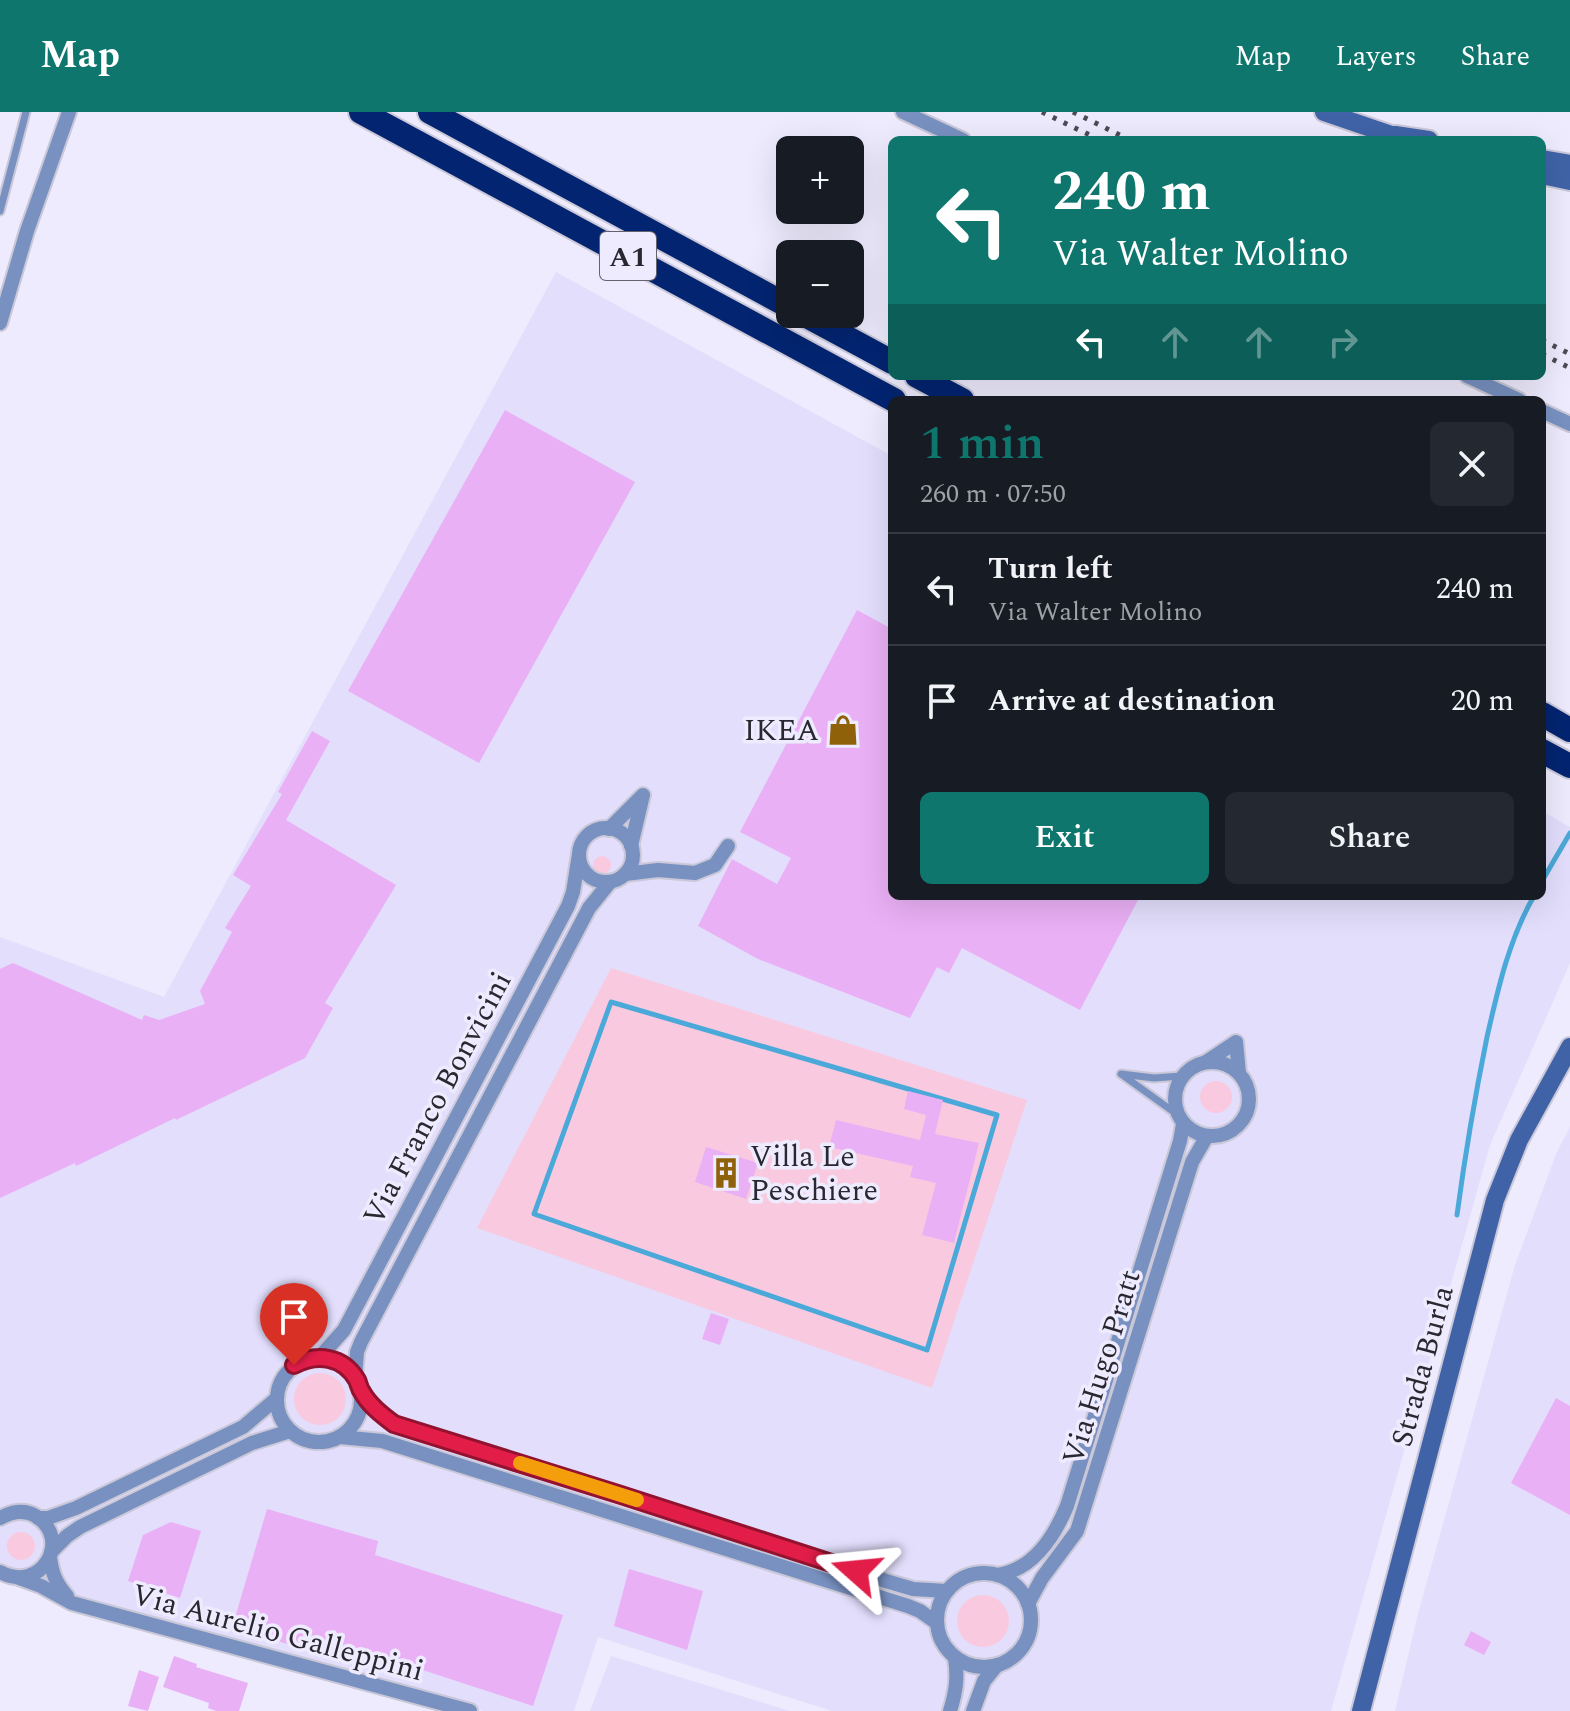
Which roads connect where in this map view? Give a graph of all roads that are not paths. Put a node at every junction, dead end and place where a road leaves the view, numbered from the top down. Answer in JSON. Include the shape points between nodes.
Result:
{"nodes":[{"id":1,"x":26,"y":112,"type":"edge"},
{"id":2,"x":69,"y":112,"type":"edge"},
{"id":3,"x":361,"y":112,"type":"edge"},
{"id":4,"x":430,"y":112,"type":"edge"},
{"id":5,"x":903,"y":112,"type":"edge"},
{"id":6,"x":1324,"y":112,"type":"edge"},
{"id":7,"x":954,"y":136,"type":"edge"},
{"id":8,"x":1396,"y":136,"type":"edge"},
{"id":9,"x":1546,"y":160,"type":"edge"},
{"id":10,"x":1570,"y":164,"type":"edge"},
{"id":11,"x":1546,"y":169,"type":"edge"},
{"id":12,"x":1570,"y":172,"type":"edge"},
{"id":13,"x":1546,"y":176,"type":"edge"},
{"id":14,"x":1570,"y":181,"type":"edge"},
{"id":15,"x":0,"y":211,"type":"edge"},
{"id":16,"x":776,"y":299,"type":"edge"},
{"id":17,"x":0,"y":323,"type":"edge"},
{"id":18,"x":829,"y":328,"type":"edge"},
{"id":19,"x":888,"y":360,"type":"edge"},
{"id":20,"x":924,"y":380,"type":"edge"},
{"id":21,"x":1476,"y":380,"type":"edge"},
{"id":22,"x":954,"y":396,"type":"edge"},
{"id":23,"x":1510,"y":396,"type":"edge"},
{"id":24,"x":888,"y":397,"type":"edge"},
{"id":25,"x":1546,"y":413,"type":"edge"},
{"id":26,"x":1570,"y":424,"type":"edge"},
{"id":27,"x":1546,"y":716,"type":"edge"},
{"id":28,"x":1570,"y":730,"type":"edge"},
{"id":29,"x":1546,"y":753,"type":"edge"},
{"id":30,"x":1570,"y":766,"type":"edge"},
{"id":31,"x":609,"y":829,"type":"junction"},
{"id":32,"x":728,"y":846,"type":"dead end"},
{"id":33,"x":632,"y":849,"type":"junction"},
{"id":34,"x":579,"y":854,"type":"junction"},
{"id":35,"x":658,"y":870,"type":"junction"},
{"id":36,"x":625,"y":874,"type":"junction"},
{"id":37,"x":610,"y":882,"type":"junction"},
{"id":38,"x":1570,"y":1047,"type":"edge"},
{"id":39,"x":1205,"y":1063,"type":"junction"},
{"id":40,"x":1239,"y":1073,"type":"junction"},
{"id":41,"x":1182,"y":1076,"type":"junction"},
{"id":42,"x":1181,"y":1119,"type":"junction"},
{"id":43,"x":1207,"y":1136,"type":"junction"},
{"id":44,"x":320,"y":1357,"type":"junction"},
{"id":45,"x":358,"y":1384,"type":"junction"},
{"id":46,"x":276,"y":1399,"type":"junction"},
{"id":47,"x":290,"y":1431,"type":"junction"},
{"id":48,"x":340,"y":1437,"type":"junction"},
{"id":49,"x":0,"y":1517,"type":"edge"},
{"id":50,"x":38,"y":1518,"type":"junction"},
{"id":51,"x":51,"y":1554,"type":"junction"},
{"id":52,"x":0,"y":1572,"type":"edge"},
{"id":53,"x":998,"y":1575,"type":"junction"},
{"id":54,"x":19,"y":1578,"type":"junction"},
{"id":55,"x":946,"y":1591,"type":"junction"},
{"id":56,"x":72,"y":1603,"type":"junction"},
{"id":57,"x":1028,"y":1604,"type":"junction"},
{"id":58,"x":937,"y":1623,"type":"junction"},
{"id":59,"x":955,"y":1658,"type":"junction"},
{"id":60,"x":997,"y":1665,"type":"junction"},
{"id":61,"x":470,"y":1711,"type":"edge"},
{"id":62,"x":950,"y":1711,"type":"edge"},
{"id":63,"x":973,"y":1711,"type":"edge"},
{"id":64,"x":1361,"y":1711,"type":"edge"}],
"edges":[{"from":1,"to":15,"type":"lane"},
{"from":2,"to":17,"type":"street"},
{"from":3,"to":24,"type":"highway","number":"A1"},
{"from":4,"to":16,"type":"highway","number":"A1"},
{"from":5,"to":7,"type":"street"},
{"from":6,"to":8,"type":"main road"},
{"from":9,"to":10,"type":"main road"},
{"from":11,"to":12,"type":"main road"},
{"from":13,"to":14,"type":"main road"},
{"from":18,"to":19,"type":"highway"},
{"from":20,"to":22,"type":"highway"},
{"from":21,"to":23,"type":"street"},
{"from":25,"to":26,"type":"street"},
{"from":27,"to":28,"type":"highway"},
{"from":29,"to":30,"type":"highway"},
{"from":31,"to":33,"type":"street","via":[[622,834]]},
{"from":31,"to":33,"type":"street","via":[[643,795]]},
{"from":31,"to":34,"type":"street","via":[[592,832]]},
{"from":32,"to":35,"type":"street","via":[[706,870]]},
{"from":33,"to":35,"type":"street"},
{"from":33,"to":36,"type":"street"},
{"from":34,"to":37,"type":"street","via":[[588,876]]},
{"from":34,"to":44,"type":"street","name":"Via Franco Bonvicini","via":[[568,906],[344,1330]]},
{"from":35,"to":36,"type":"street"},
{"from":36,"to":37,"type":"street","name":"Via Franco Bonvicini"},
{"from":37,"to":45,"type":"street","name":"Via Franco Bonvicini","via":[[589,908],[366,1331],[357,1352]]},
{"from":38,"to":64,"type":"main road","name":"Strada Burla","via":[[1519,1140],[1495,1200]]},
{"from":39,"to":40,"type":"street","via":[[1217,1062]]},
{"from":39,"to":40,"type":"street","via":[[1236,1042]]},
{"from":39,"to":41,"type":"street"},
{"from":40,"to":43,"type":"street","via":[[1249,1096],[1244,1119],[1228,1133]]},
{"from":41,"to":42,"type":"street","via":[[1175,1095]]},
{"from":41,"to":42,"type":"lane","via":[[1121,1074]]},
{"from":42,"to":43,"type":"street"},
{"from":42,"to":53,"type":"street","name":"Via Hugo Pratt","via":[[1171,1171],[1067,1506],[1033,1559]]},
{"from":43,"to":57,"type":"street","name":"Via Hugo Pratt","via":[[1192,1162],[1077,1531]]},
{"from":44,"to":45,"type":"street","via":[[340,1363]]},
{"from":44,"to":46,"type":"street","via":[[294,1365]]},
{"from":45,"to":48,"type":"street","via":[[360,1412]]},
{"from":45,"to":55,"type":"street","via":[[394,1424],[886,1581]]},
{"from":46,"to":47,"type":"street"},
{"from":46,"to":50,"type":"street","via":[[243,1427],[76,1508]]},
{"from":47,"to":48,"type":"street","via":[[314,1442]]},
{"from":47,"to":51,"type":"street","via":[[252,1443],[80,1527]]},
{"from":48,"to":58,"type":"street","via":[[382,1441],[908,1606]]},
{"from":49,"to":50,"type":"street","via":[[24,1512]]},
{"from":50,"to":51,"type":"street","via":[[50,1533]]},
{"from":51,"to":54,"type":"street","via":[[38,1573]]},
{"from":51,"to":56,"type":"street","via":[[56,1584]]},
{"from":52,"to":54,"type":"street","name":"Via Aurelio Galleppini"},
{"from":53,"to":55,"type":"street","via":[[967,1576]]},
{"from":53,"to":57,"type":"street","via":[[1012,1582]]},
{"from":54,"to":56,"type":"street","name":"Via Aurelio Galleppini"},
{"from":55,"to":58,"type":"street"},
{"from":56,"to":61,"type":"street","name":"Via Aurelio Galleppini"},
{"from":57,"to":60,"type":"street","via":[[1027,1639]]},
{"from":58,"to":59,"type":"street","via":[[940,1640]]},
{"from":59,"to":60,"type":"street","via":[[978,1667]]},
{"from":59,"to":62,"type":"street","via":[[957,1690]]},
{"from":60,"to":63,"type":"street","via":[[984,1681]]}]}
